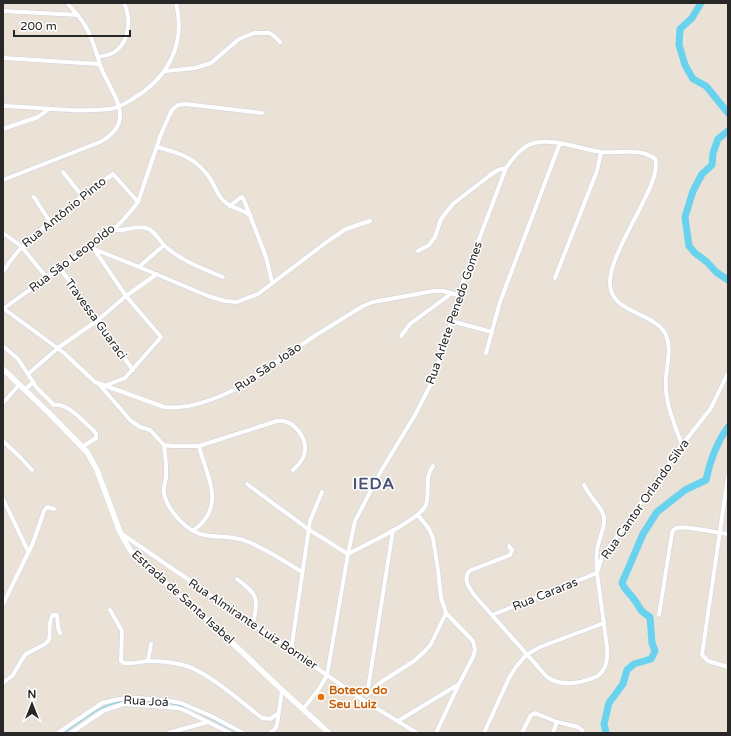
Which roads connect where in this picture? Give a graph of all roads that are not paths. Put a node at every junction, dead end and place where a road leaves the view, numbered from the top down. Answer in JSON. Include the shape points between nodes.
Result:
{"nodes":[{"id":1,"x":67,"y":3,"type":"edge"},
{"id":2,"x":124,"y":3,"type":"edge"},
{"id":3,"x":176,"y":3,"type":"edge"},
{"id":4,"x":3,"y":11,"type":"edge"},
{"id":5,"x":78,"y":15,"type":"junction"},
{"id":6,"x":280,"y":42,"type":"dead end"},
{"id":7,"x":98,"y":57,"type":"junction"},
{"id":8,"x":3,"y":58,"type":"edge"},
{"id":9,"x":100,"y":64,"type":"junction"},
{"id":10,"x":166,"y":71,"type":"junction"},
{"id":11,"x":3,"y":106,"type":"edge"},
{"id":12,"x":119,"y":107,"type":"junction"},
{"id":13,"x":48,"y":109,"type":"junction"},
{"id":14,"x":262,"y":113,"type":"dead end"},
{"id":15,"x":3,"y":129,"type":"edge"},
{"id":16,"x":560,"y":143,"type":"junction"},
{"id":17,"x":156,"y":147,"type":"junction"},
{"id":18,"x":602,"y":152,"type":"junction"},
{"id":19,"x":506,"y":168,"type":"junction"},
{"id":20,"x":63,"y":172,"type":"dead end"},
{"id":21,"x":3,"y":180,"type":"edge"},
{"id":22,"x":82,"y":196,"type":"junction"},
{"id":23,"x":34,"y":197,"type":"dead end"},
{"id":24,"x":138,"y":202,"type":"junction"},
{"id":25,"x":230,"y":206,"type":"junction"},
{"id":26,"x":251,"y":216,"type":"junction"},
{"id":27,"x":370,"y":221,"type":"dead end"},
{"id":28,"x":50,"y":222,"type":"junction"},
{"id":29,"x":112,"y":230,"type":"junction"},
{"id":30,"x":3,"y":233,"type":"edge"},
{"id":31,"x":164,"y":245,"type":"junction"},
{"id":32,"x":21,"y":246,"type":"junction"},
{"id":33,"x":93,"y":247,"type":"junction"},
{"id":34,"x":418,"y":251,"type":"dead end"},
{"id":35,"x":139,"y":267,"type":"junction"},
{"id":36,"x":60,"y":268,"type":"junction"},
{"id":37,"x":3,"y":272,"type":"edge"},
{"id":38,"x":157,"y":274,"type":"junction"},
{"id":39,"x":223,"y":277,"type":"dead end"},
{"id":40,"x":47,"y":278,"type":"junction"},
{"id":41,"x":555,"y":278,"type":"dead end"},
{"id":42,"x":272,"y":282,"type":"junction"},
{"id":43,"x":452,"y":293,"type":"junction"},
{"id":44,"x":458,"y":295,"type":"junction"},
{"id":45,"x":126,"y":296,"type":"junction"},
{"id":46,"x":3,"y":308,"type":"edge"},
{"id":47,"x":98,"y":320,"type":"junction"},
{"id":48,"x":451,"y":321,"type":"junction"},
{"id":49,"x":492,"y":332,"type":"junction"},
{"id":50,"x":401,"y":336,"type":"dead end"},
{"id":51,"x":3,"y":346,"type":"edge"},
{"id":52,"x":58,"y":348,"type":"junction"},
{"id":53,"x":486,"y":353,"type":"dead end"},
{"id":54,"x":3,"y":369,"type":"edge"},
{"id":55,"x":133,"y":370,"type":"junction"},
{"id":56,"x":728,"y":373,"type":"edge"},
{"id":57,"x":28,"y":374,"type":"junction"},
{"id":58,"x":33,"y":382,"type":"junction"},
{"id":59,"x":19,"y":384,"type":"junction"},
{"id":60,"x":99,"y":384,"type":"junction"},
{"id":61,"x":106,"y":385,"type":"junction"},
{"id":62,"x":25,"y":390,"type":"junction"},
{"id":63,"x":3,"y":403,"type":"edge"},
{"id":64,"x":54,"y":405,"type":"junction"},
{"id":65,"x":48,"y":412,"type":"junction"},
{"id":66,"x":3,"y":441,"type":"edge"},
{"id":67,"x":164,"y":444,"type":"junction"},
{"id":68,"x":682,"y":445,"type":"junction"},
{"id":69,"x":199,"y":446,"type":"junction"},
{"id":70,"x":82,"y":447,"type":"junction"},
{"id":71,"x":433,"y":466,"type":"dead end"},
{"id":72,"x":32,"y":470,"type":"dead end"},
{"id":73,"x":293,"y":470,"type":"dead end"},
{"id":74,"x":728,"y":476,"type":"edge"},
{"id":75,"x":246,"y":484,"type":"dead end"},
{"id":76,"x":584,"y":486,"type":"dead end"},
{"id":77,"x":322,"y":492,"type":"dead end"},
{"id":78,"x":3,"y":499,"type":"edge"},
{"id":79,"x":54,"y":509,"type":"dead end"},
{"id":80,"x":418,"y":515,"type":"junction"},
{"id":81,"x":308,"y":529,"type":"junction"},
{"id":82,"x":393,"y":530,"type":"junction"},
{"id":83,"x":193,"y":531,"type":"junction"},
{"id":84,"x":120,"y":532,"type":"junction"},
{"id":85,"x":721,"y":533,"type":"junction"},
{"id":86,"x":728,"y":534,"type":"edge"},
{"id":87,"x":509,"y":546,"type":"dead end"},
{"id":88,"x":28,"y":551,"type":"junction"},
{"id":89,"x":348,"y":554,"type":"junction"},
{"id":90,"x":302,"y":572,"type":"junction"},
{"id":91,"x":597,"y":573,"type":"junction"},
{"id":92,"x":237,"y":579,"type":"dead end"},
{"id":93,"x":3,"y":604,"type":"edge"},
{"id":94,"x":110,"y":610,"type":"dead end"},
{"id":95,"x":446,"y":613,"type":"junction"},
{"id":96,"x":492,"y":615,"type":"junction"},
{"id":97,"x":659,"y":616,"type":"dead end"},
{"id":98,"x":604,"y":623,"type":"junction"},
{"id":99,"x":253,"y":625,"type":"junction"},
{"id":100,"x":60,"y":633,"type":"dead end"},
{"id":101,"x":151,"y":644,"type":"dead end"},
{"id":102,"x":291,"y":651,"type":"junction"},
{"id":103,"x":526,"y":654,"type":"junction"},
{"id":104,"x":148,"y":661,"type":"junction"},
{"id":105,"x":728,"y":667,"type":"edge"},
{"id":106,"x":327,"y":675,"type":"junction"},
{"id":107,"x":3,"y":683,"type":"edge"},
{"id":108,"x":459,"y":684,"type":"junction"},
{"id":109,"x":282,"y":690,"type":"junction"},
{"id":110,"x":367,"y":695,"type":"junction"},
{"id":111,"x":364,"y":700,"type":"junction"},
{"id":112,"x":303,"y":709,"type":"junction"},
{"id":113,"x":279,"y":713,"type":"junction"},
{"id":114,"x":398,"y":721,"type":"junction"},
{"id":115,"x":208,"y":722,"type":"junction"},
{"id":116,"x":557,"y":722,"type":"junction"},
{"id":117,"x":237,"y":732,"type":"edge"},
{"id":118,"x":58,"y":733,"type":"edge"},
{"id":119,"x":71,"y":733,"type":"edge"},
{"id":120,"x":168,"y":733,"type":"edge"},
{"id":121,"x":230,"y":733,"type":"edge"},
{"id":122,"x":243,"y":733,"type":"edge"},
{"id":123,"x":270,"y":733,"type":"edge"},
{"id":124,"x":329,"y":733,"type":"edge"},
{"id":125,"x":417,"y":733,"type":"edge"},
{"id":126,"x":436,"y":733,"type":"edge"},
{"id":127,"x":484,"y":733,"type":"edge"},
{"id":128,"x":522,"y":733,"type":"edge"},
{"id":129,"x":553,"y":733,"type":"edge"},
{"id":130,"x":583,"y":733,"type":"edge"}],
"edges":[{"from":1,"to":5,"type":"street"},
{"from":2,"to":7,"type":"street","via":[[128,22],[125,40],[116,51]]},
{"from":3,"to":10,"type":"street","via":[[180,21],[179,38]]},
{"from":4,"to":5,"type":"street"},
{"from":5,"to":7,"type":"street","via":[[87,29]]},
{"from":6,"to":10,"type":"street","via":[[273,34],[254,33],[240,39],[211,63],[195,68]]},
{"from":7,"to":9,"type":"street"},
{"from":8,"to":9,"type":"street"},
{"from":9,"to":12,"type":"street"},
{"from":10,"to":12,"type":"street","via":[[143,93]]},
{"from":11,"to":13,"type":"street"},
{"from":12,"to":13,"type":"street","via":[[87,110]]},
{"from":12,"to":21,"type":"street","via":[[119,122],[107,138]]},
{"from":13,"to":15,"type":"street","via":[[38,117]]},
{"from":14,"to":17,"type":"street","name":"Rua São Leopoldo","via":[[178,105],[172,110]]},
{"from":16,"to":18,"type":"street","name":"Rua Arlete Penedo Gomes"},
{"from":16,"to":19,"type":"street","name":"Rua Arlete Penedo Gomes","via":[[531,144],[519,152]]},
{"from":16,"to":49,"type":"street","via":[[504,291]]},
{"from":17,"to":24,"type":"street","name":"Rua São Leopoldo"},
{"from":17,"to":25,"type":"street","via":[[177,152],[194,162],[205,172],[222,199]]},
{"from":18,"to":41,"type":"street"},
{"from":18,"to":68,"type":"street","name":"Rua Arlete Penedo Gomes","via":[[648,154],[656,162],[650,188],[610,272],[610,285],[612,295],[620,305],[657,324],[667,338],[665,386],[668,404]]},
{"from":19,"to":34,"type":"street","via":[[489,176],[447,209],[435,237],[429,245]]},
{"from":19,"to":44,"type":"street","name":"Rua Arlete Penedo Gomes"},
{"from":20,"to":22,"type":"street"},
{"from":22,"to":24,"type":"street","name":"Rua Antônio Pinto","via":[[113,174]]},
{"from":22,"to":28,"type":"street","name":"Rua Antônio Pinto"},
{"from":23,"to":28,"type":"street"},
{"from":24,"to":29,"type":"street","name":"Rua São Leopoldo"},
{"from":25,"to":26,"type":"street"},
{"from":25,"to":26,"type":"street","via":[[242,197]]},
{"from":26,"to":42,"type":"street"},
{"from":27,"to":42,"type":"street","via":[[346,229]]},
{"from":28,"to":32,"type":"street","name":"Rua Antônio Pinto"},
{"from":29,"to":31,"type":"street","via":[[145,227]]},
{"from":29,"to":33,"type":"street","name":"Rua São Leopoldo","via":[[99,238]]},
{"from":30,"to":32,"type":"street"},
{"from":31,"to":35,"type":"street"},
{"from":31,"to":39,"type":"street","via":[[181,258]]},
{"from":32,"to":37,"type":"street","name":"Rua Antônio Pinto"},
{"from":32,"to":40,"type":"street"},
{"from":33,"to":35,"type":"street"},
{"from":33,"to":36,"type":"street","name":"Rua São Leopoldo"},
{"from":33,"to":45,"type":"street"},
{"from":35,"to":38,"type":"street"},
{"from":36,"to":40,"type":"street","name":"Rua São Leopoldo"},
{"from":36,"to":47,"type":"street","name":"Travessa Guaraci"},
{"from":38,"to":42,"type":"street","via":[[208,296],[231,302],[258,294]]},
{"from":38,"to":45,"type":"street"},
{"from":40,"to":46,"type":"street","name":"Rua São Leopoldo"},
{"from":43,"to":44,"type":"street","name":"Rua São João"},
{"from":43,"to":50,"type":"street","via":[[410,324]]},
{"from":43,"to":61,"type":"street","name":"Rua São João","via":[[434,291],[363,306],[316,334],[238,388],[188,407],[164,407]]},
{"from":44,"to":48,"type":"street","name":"Rua Arlete Penedo Gomes"},
{"from":45,"to":47,"type":"street"},
{"from":45,"to":55,"type":"street","via":[[161,337]]},
{"from":46,"to":52,"type":"street"},
{"from":47,"to":52,"type":"street"},
{"from":47,"to":55,"type":"street","name":"Travessa Guaraci"},
{"from":48,"to":49,"type":"street"},
{"from":48,"to":89,"type":"street","name":"Rua Arlete Penedo Gomes","via":[[435,376],[359,512]]},
{"from":49,"to":53,"type":"street"},
{"from":51,"to":57,"type":"street","via":[[14,355]]},
{"from":52,"to":57,"type":"street"},
{"from":52,"to":60,"type":"street"},
{"from":54,"to":59,"type":"main road","name":"Estrada de Santa Isabel"},
{"from":55,"to":61,"type":"street","via":[[122,380]]},
{"from":56,"to":68,"type":"street","name":"Rua Cantor Orlando Silva","via":[[714,404]]},
{"from":57,"to":58,"type":"street"},
{"from":58,"to":62,"type":"street"},
{"from":58,"to":64,"type":"street"},
{"from":59,"to":62,"type":"main road","name":"Estrada de Santa Isabel"},
{"from":59,"to":63,"type":"street"},
{"from":60,"to":61,"type":"street","name":"Rua São João"},
{"from":60,"to":67,"type":"street","via":[[130,420],[150,430]]},
{"from":62,"to":65,"type":"main road","name":"Estrada de Santa Isabel"},
{"from":64,"to":65,"type":"street"},
{"from":64,"to":70,"type":"street","via":[[67,407],[96,433],[96,438]]},
{"from":65,"to":70,"type":"main road","name":"Estrada de Santa Isabel"},
{"from":66,"to":72,"type":"street"},
{"from":67,"to":69,"type":"street","via":[[179,447]]},
{"from":67,"to":83,"type":"street","via":[[164,493],[175,516]]},
{"from":68,"to":91,"type":"street","name":"Rua Cantor Orlando Silva","via":[[609,545]]},
{"from":69,"to":73,"type":"street","via":[[277,421],[286,421],[299,432],[305,446],[301,462]]},
{"from":69,"to":83,"type":"street","via":[[213,493],[208,515]]},
{"from":70,"to":84,"type":"main road","name":"Estrada de Santa Isabel","via":[[97,470]]},
{"from":71,"to":80,"type":"street","via":[[428,475],[426,503]]},
{"from":74,"to":85,"type":"street"},
{"from":75,"to":81,"type":"street"},
{"from":76,"to":91,"type":"street","via":[[604,516],[604,527],[597,550]]},
{"from":77,"to":81,"type":"street"},
{"from":78,"to":88,"type":"street"},
{"from":79,"to":88,"type":"street","via":[[47,507],[44,511]]},
{"from":80,"to":82,"type":"street"},
{"from":80,"to":95,"type":"street","via":[[433,538],[441,598]]},
{"from":81,"to":89,"type":"street"},
{"from":81,"to":90,"type":"street"},
{"from":82,"to":89,"type":"street"},
{"from":82,"to":110,"type":"street"},
{"from":83,"to":90,"type":"street","via":[[203,535],[232,537],[245,541],[264,549]]},
{"from":84,"to":99,"type":"street","name":"Rua Almirante Luiz Bornier"},
{"from":84,"to":109,"type":"main road","name":"Estrada de Santa Isabel","via":[[139,560]]},
{"from":85,"to":86,"type":"street"},
{"from":85,"to":97,"type":"street","via":[[686,528],[673,530]]},
{"from":85,"to":105,"type":"street","via":[[702,655],[708,662]]},
{"from":87,"to":96,"type":"street","name":"Rua Cantor Orlando Silva","via":[[512,550],[510,555],[473,569],[466,575],[467,584]]},
{"from":88,"to":93,"type":"street"},
{"from":89,"to":106,"type":"street","name":"Rua Arlete Penedo Gomes"},
{"from":90,"to":102,"type":"street"},
{"from":91,"to":96,"type":"street","name":"Rua Cararas"},
{"from":91,"to":98,"type":"street","name":"Rua Cantor Orlando Silva"},
{"from":92,"to":99,"type":"street","via":[[252,590],[255,596]]},
{"from":94,"to":104,"type":"street","via":[[122,631],[121,661],[128,664]]},
{"from":95,"to":108,"type":"street","via":[[472,642],[475,650]]},
{"from":95,"to":110,"type":"street","via":[[425,652],[381,682]]},
{"from":96,"to":103,"type":"street","name":"Rua Cantor Orlando Silva"},
{"from":98,"to":103,"type":"street"},
{"from":98,"to":103,"type":"street","name":"Rua Cantor Orlando Silva","via":[[608,658],[602,673],[593,678],[557,683],[547,677]]},
{"from":99,"to":102,"type":"street","name":"Rua Almirante Luiz Bornier"},
{"from":100,"to":107,"type":"street","via":[[57,615],[53,615],[49,624],[49,640],[26,654],[13,675]]},
{"from":101,"to":104,"type":"street"},
{"from":102,"to":106,"type":"street","name":"Rua Almirante Luiz Bornier"},
{"from":103,"to":127,"type":"street","via":[[508,678]]},
{"from":104,"to":113,"type":"street","via":[[180,664],[193,669],[262,718],[273,718]]},
{"from":106,"to":111,"type":"street","name":"Rua Almirante Luiz Bornier"},
{"from":106,"to":112,"type":"street","name":"Rua Arlete Penedo Gomes"},
{"from":108,"to":114,"type":"street"},
{"from":108,"to":126,"type":"street"},
{"from":109,"to":112,"type":"main road","name":"Estrada de Santa Isabel"},
{"from":109,"to":113,"type":"street"},
{"from":110,"to":111,"type":"street"},
{"from":111,"to":114,"type":"street","name":"Rua Almirante Luiz Bornier"},
{"from":112,"to":124,"type":"main road","name":"Estrada de Santa Isabel"},
{"from":113,"to":123,"type":"street","via":[[277,725]]},
{"from":114,"to":125,"type":"street","name":"Rua Almirante Luiz Bornier"},
{"from":115,"to":119,"type":"street","name":"Rua Joá","via":[[178,708],[123,704],[102,711]]},
{"from":115,"to":120,"type":"street"},
{"from":115,"to":121,"type":"street","name":"Rua Joá"},
{"from":116,"to":128,"type":"street","via":[[533,714],[530,715]]},
{"from":116,"to":129,"type":"street"},
{"from":116,"to":130,"type":"street","via":[[578,727]]},
{"from":117,"to":118,"type":"street","name":"Rua Joá","via":[[211,716],[181,703],[137,698],[102,703]]},
{"from":117,"to":122,"type":"street","name":"Rua Joá"}]}
